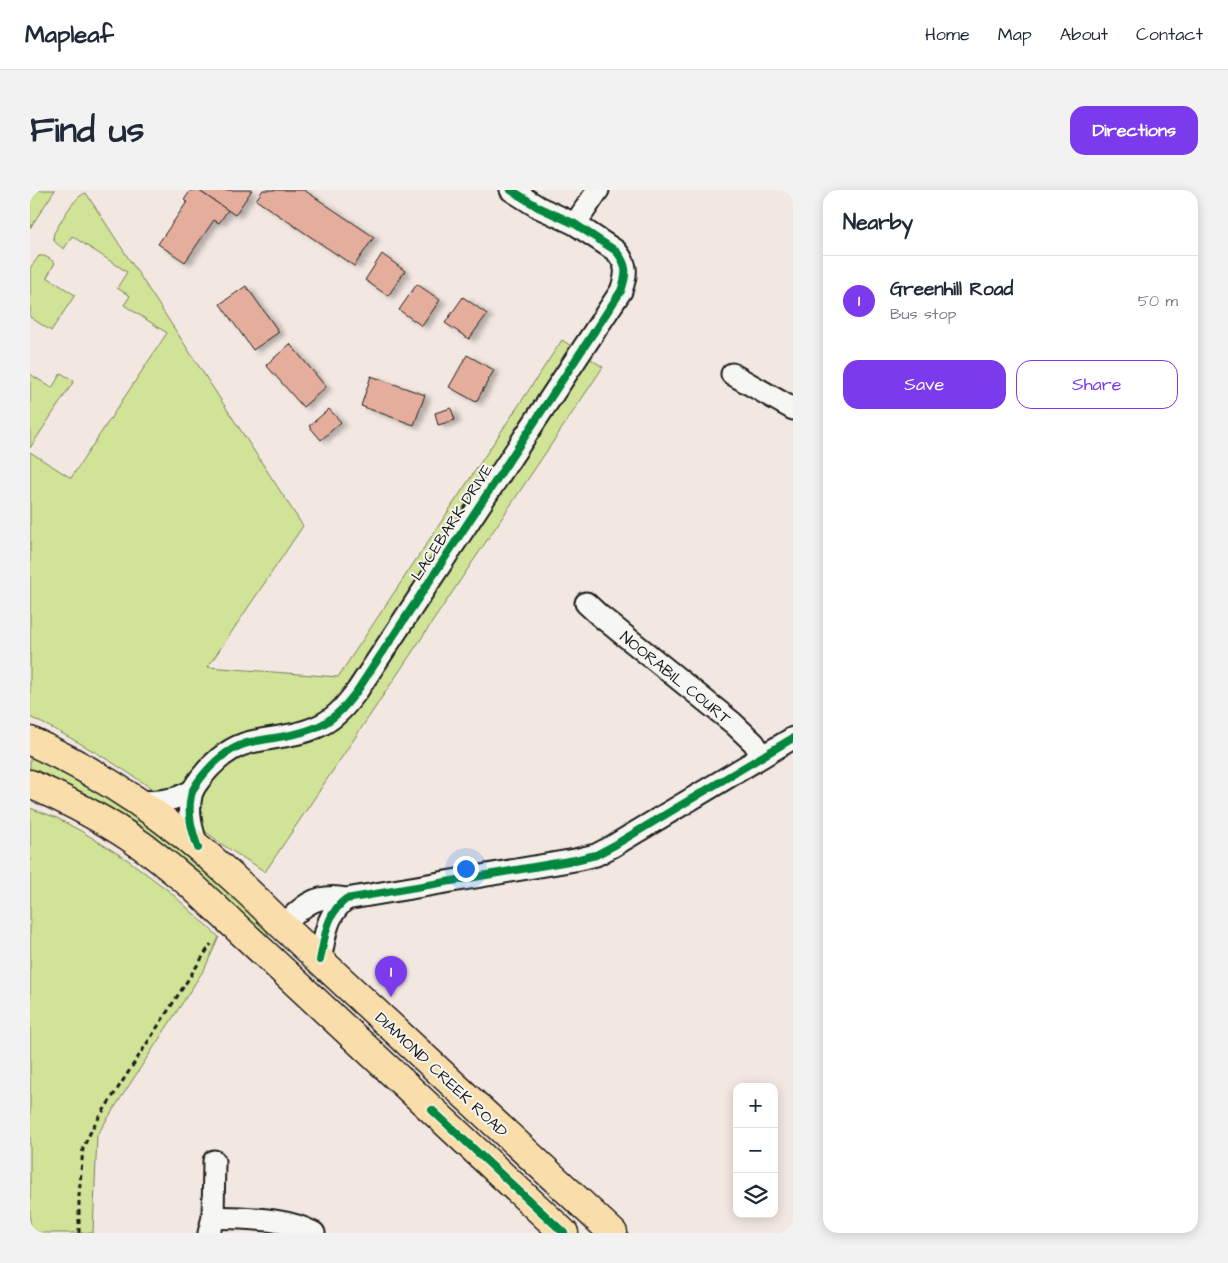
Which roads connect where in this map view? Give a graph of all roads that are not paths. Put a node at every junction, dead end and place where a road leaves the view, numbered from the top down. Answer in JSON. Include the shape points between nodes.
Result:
{"nodes":[{"id":1,"x":511,"y":190,"type":"edge"},
{"id":2,"x":598,"y":190,"type":"edge"},
{"id":3,"x":575,"y":224,"type":"junction"},
{"id":4,"x":732,"y":374,"type":"dead end"},
{"id":5,"x":793,"y":409,"type":"edge"},
{"id":6,"x":586,"y":603,"type":"dead end"},
{"id":7,"x":793,"y":738,"type":"edge"},
{"id":8,"x":30,"y":740,"type":"edge"},
{"id":9,"x":762,"y":756,"type":"junction"},
{"id":10,"x":30,"y":784,"type":"edge"},
{"id":11,"x":193,"y":790,"type":"junction"},
{"id":12,"x":30,"y":800,"type":"edge"},
{"id":13,"x":137,"y":802,"type":"junction"},
{"id":14,"x":77,"y":807,"type":"junction"},
{"id":15,"x":198,"y":848,"type":"junction"},
{"id":16,"x":346,"y":899,"type":"junction"},
{"id":17,"x":283,"y":926,"type":"junction"},
{"id":18,"x":272,"y":959,"type":"junction"},
{"id":19,"x":320,"y":960,"type":"junction"},
{"id":20,"x":214,"y":1161,"type":"dead end"},
{"id":21,"x":211,"y":1225,"type":"edge"},
{"id":22,"x":314,"y":1233,"type":"edge"},
{"id":23,"x":564,"y":1233,"type":"edge"},
{"id":24,"x":612,"y":1233,"type":"edge"}],
"edges":[{"from":1,"to":3,"type":"street","name":"LACEBARK DRIVE","via":[[542,210]]},
{"from":2,"to":3,"type":"street"},
{"from":3,"to":11,"type":"street","name":"LACEBARK DRIVE","via":[[620,256],[626,271],[621,291],[357,691],[336,716],[322,724],[294,734],[250,742],[224,754]]},
{"from":4,"to":5,"type":"street"},
{"from":6,"to":9,"type":"street","name":"NOORABIL COURT","via":[[733,723],[754,742]]},
{"from":7,"to":9,"type":"street"},
{"from":8,"to":13,"type":"main road","name":"DIAMOND CREEK ROAD"},
{"from":9,"to":16,"type":"street","via":[[596,855]]},
{"from":10,"to":14,"type":"main road","name":"DIAMOND CREEK ROAD"},
{"from":11,"to":13,"type":"street","via":[[172,799]]},
{"from":11,"to":15,"type":"street","name":"LACEBARK DRIVE","via":[[190,815]]},
{"from":12,"to":14,"type":"main road"},
{"from":13,"to":15,"type":"main road","name":"DIAMOND CREEK ROAD"},
{"from":14,"to":18,"type":"main road","name":"DIAMOND CREEK ROAD","via":[[154,855]]},
{"from":15,"to":17,"type":"main road","name":"DIAMOND CREEK ROAD"},
{"from":16,"to":17,"type":"street","via":[[326,897],[312,901]]},
{"from":16,"to":19,"type":"street","via":[[338,905],[330,920]]},
{"from":17,"to":18,"type":"main road","via":[[276,936]]},
{"from":17,"to":19,"type":"main road","name":"DIAMOND CREEK ROAD"},
{"from":18,"to":23,"type":"main road","name":"DIAMOND CREEK ROAD"},
{"from":19,"to":24,"type":"main road","name":"DIAMOND CREEK ROAD"},
{"from":20,"to":21,"type":"street"},
{"from":21,"to":22,"type":"street","via":[[286,1223]]}]}
